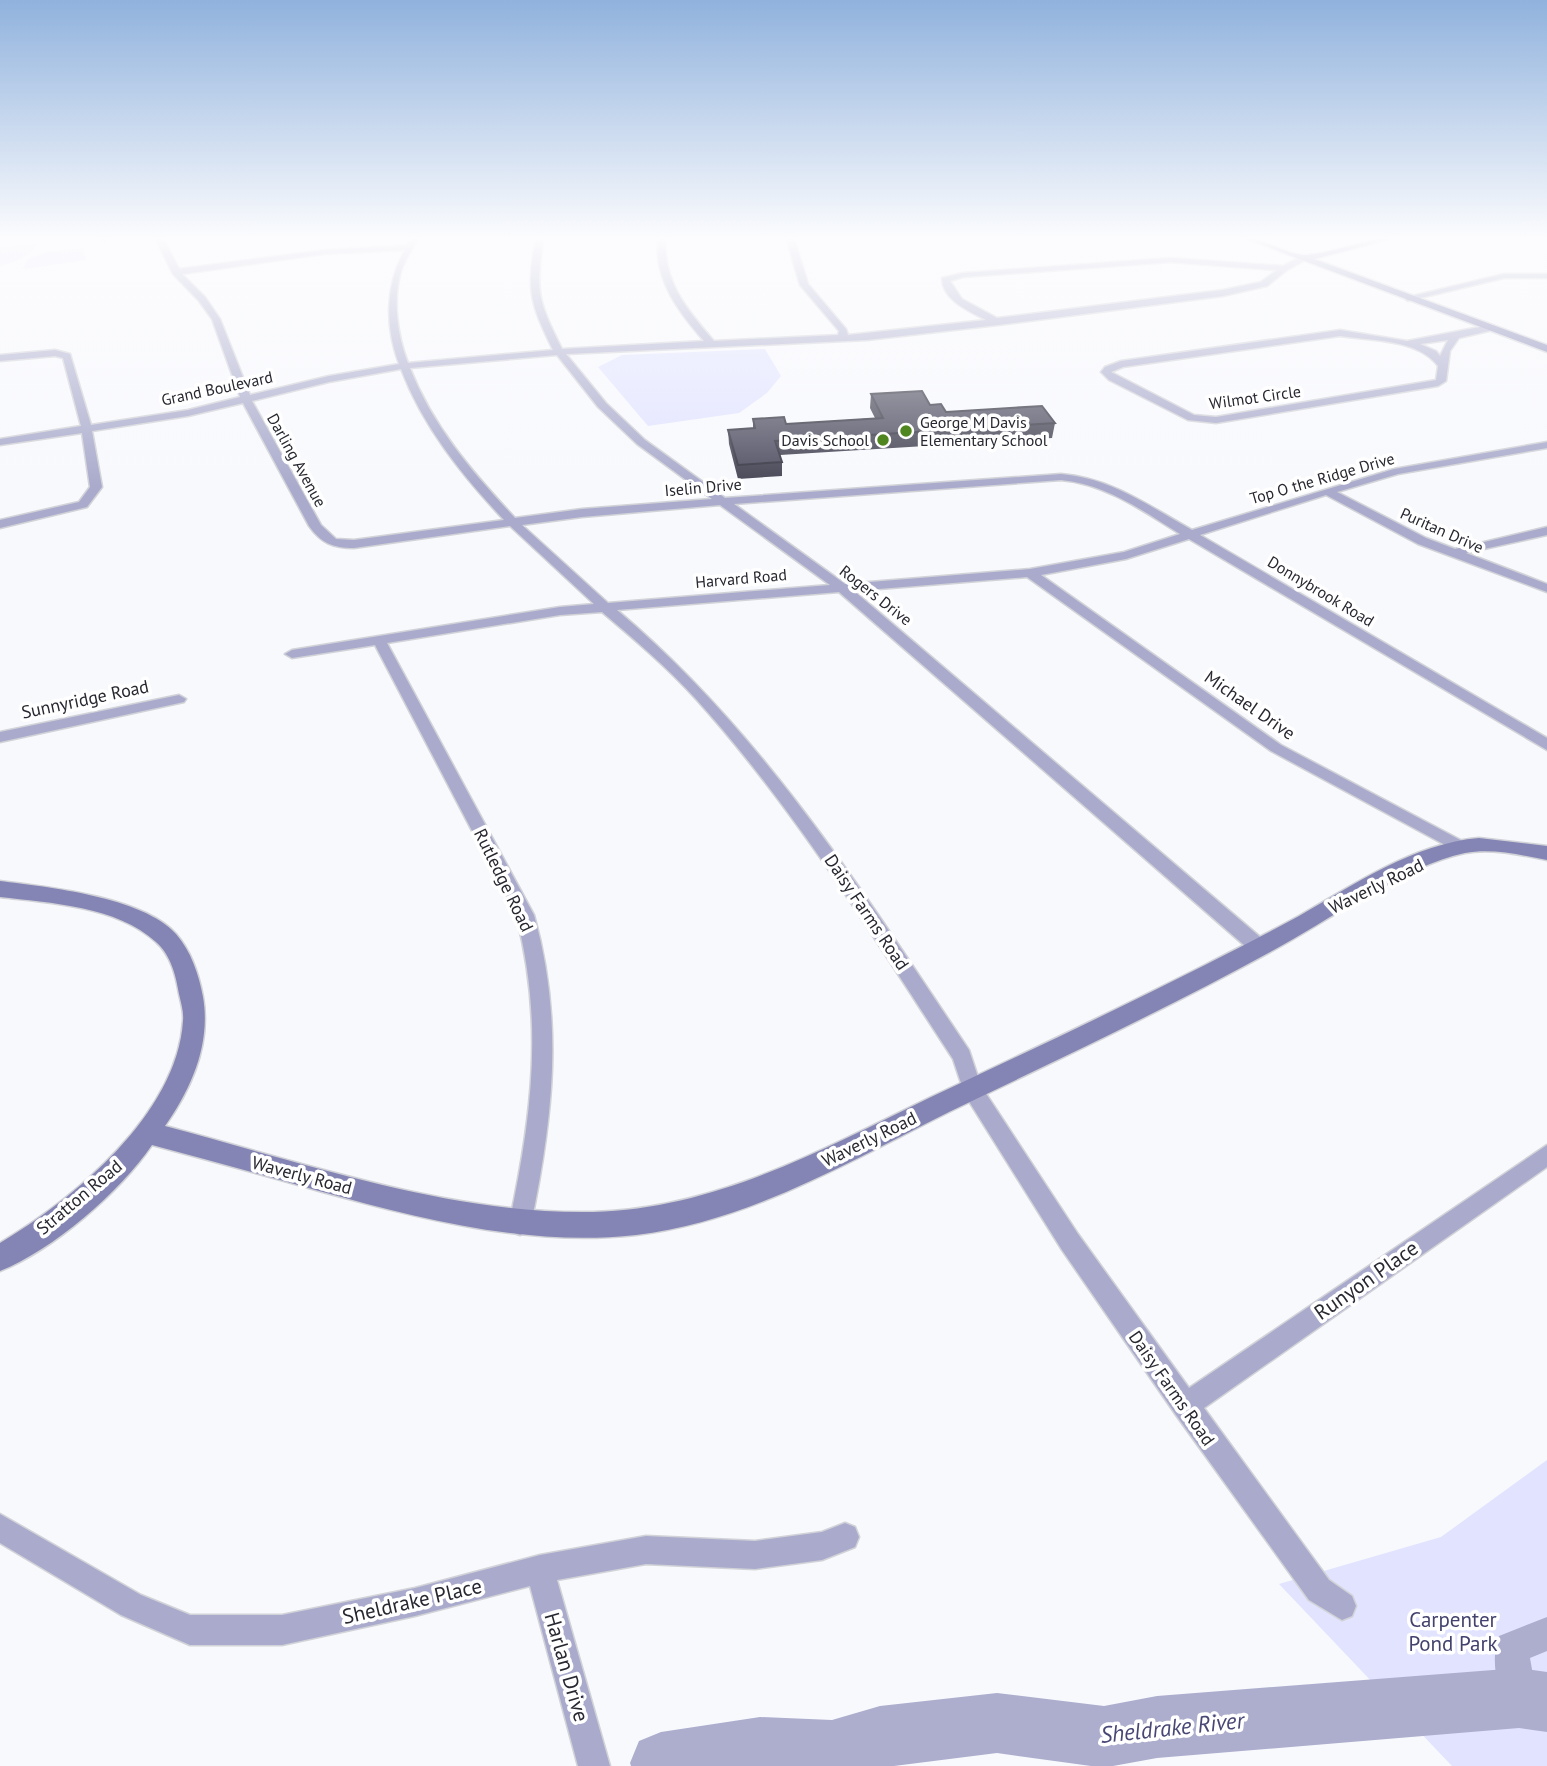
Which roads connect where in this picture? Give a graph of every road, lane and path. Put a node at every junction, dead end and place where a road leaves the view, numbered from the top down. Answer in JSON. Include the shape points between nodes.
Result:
{"nodes":[{"id":1,"x":217,"y":320,"type":"edge"},
{"id":2,"x":394,"y":320,"type":"edge"},
{"id":3,"x":543,"y":320,"type":"edge"},
{"id":4,"x":692,"y":320,"type":"edge"},
{"id":5,"x":834,"y":320,"type":"edge"},
{"id":6,"x":995,"y":320,"type":"edge"},
{"id":7,"x":1010,"y":320,"type":"edge"},
{"id":8,"x":1469,"y":320,"type":"edge"},
{"id":9,"x":998,"y":322,"type":"junction"},
{"id":10,"x":1490,"y":328,"type":"junction"},
{"id":11,"x":1455,"y":337,"type":"junction"},
{"id":12,"x":843,"y":338,"type":"junction"},
{"id":13,"x":1392,"y":341,"type":"junction"},
{"id":14,"x":710,"y":342,"type":"junction"},
{"id":15,"x":1544,"y":346,"type":"edge"},
{"id":16,"x":558,"y":350,"type":"junction"},
{"id":17,"x":0,"y":358,"type":"edge"},
{"id":18,"x":1442,"y":365,"type":"junction"},
{"id":19,"x":404,"y":366,"type":"junction"},
{"id":20,"x":246,"y":399,"type":"junction"},
{"id":21,"x":86,"y":427,"type":"junction"},
{"id":22,"x":0,"y":442,"type":"edge"},
{"id":23,"x":1547,"y":445,"type":"edge"},
{"id":24,"x":1074,"y":478,"type":"joint"},
{"id":25,"x":1328,"y":492,"type":"junction"},
{"id":26,"x":722,"y":501,"type":"junction"},
{"id":27,"x":512,"y":522,"type":"junction"},
{"id":28,"x":0,"y":524,"type":"edge"},
{"id":29,"x":1547,"y":531,"type":"edge"},
{"id":30,"x":1191,"y":535,"type":"junction"},
{"id":31,"x":336,"y":544,"type":"joint"},
{"id":32,"x":1453,"y":554,"type":"junction"},
{"id":33,"x":1030,"y":573,"type":"junction"},
{"id":34,"x":839,"y":587,"type":"junction"},
{"id":35,"x":1547,"y":588,"type":"edge"},
{"id":36,"x":606,"y":607,"type":"junction"},
{"id":37,"x":379,"y":640,"type":"junction"},
{"id":38,"x":292,"y":654,"type":"dead end"},
{"id":39,"x":179,"y":699,"type":"dead end"},
{"id":40,"x":0,"y":737,"type":"edge"},
{"id":41,"x":1547,"y":745,"type":"edge"},
{"id":42,"x":1460,"y":847,"type":"junction"},
{"id":43,"x":1547,"y":852,"type":"edge"},
{"id":44,"x":0,"y":873,"type":"edge"},
{"id":45,"x":0,"y":889,"type":"edge"},
{"id":46,"x":47,"y":895,"type":"junction"},
{"id":47,"x":1259,"y":947,"type":"junction"},
{"id":48,"x":972,"y":1089,"type":"junction"},
{"id":49,"x":149,"y":1133,"type":"junction"},
{"id":50,"x":1547,"y":1154,"type":"edge"},
{"id":51,"x":520,"y":1224,"type":"junction"},
{"id":52,"x":0,"y":1258,"type":"edge"},
{"id":53,"x":1185,"y":1406,"type":"junction"},
{"id":54,"x":0,"y":1528,"type":"edge"},
{"id":55,"x":845,"y":1537,"type":"dead end"},
{"id":56,"x":540,"y":1569,"type":"junction"},
{"id":57,"x":1342,"y":1606,"type":"dead end"},
{"id":58,"x":594,"y":1766,"type":"edge"}],
"edges":[{"from":1,"to":20,"type":"street","name":"Darling Avenue"},
{"from":2,"to":19,"type":"street","name":"Daisy Farms Road"},
{"from":3,"to":16,"type":"street","name":"Rogers Drive"},
{"from":4,"to":14,"type":"street"},
{"from":5,"to":12,"type":"street"},
{"from":6,"to":9,"type":"street"},
{"from":7,"to":9,"type":"street","name":"Grand Boulevard"},
{"from":8,"to":10,"type":"street"},
{"from":9,"to":12,"type":"street","name":"Grand Boulevard"},
{"from":10,"to":11,"type":"street","name":"Wilmot Circle"},
{"from":10,"to":15,"type":"street"},
{"from":11,"to":13,"type":"street","name":"Wilmot Circle"},
{"from":11,"to":18,"type":"street","name":"Wilmot Circle"},
{"from":12,"to":14,"type":"street","name":"Grand Boulevard"},
{"from":13,"to":18,"type":"street","name":"Wilmot Circle","via":[[1427,350]]},
{"from":13,"to":18,"type":"street","name":"Wilmot Circle","via":[[1333,334],[1121,364],[1106,372],[1185,415],[1216,420],[1435,384],[1441,381]]},
{"from":14,"to":16,"type":"street","name":"Grand Boulevard"},
{"from":16,"to":19,"type":"street","name":"Grand Boulevard"},
{"from":16,"to":26,"type":"street","name":"Rogers Drive","via":[[631,433]]},
{"from":17,"to":21,"type":"street","via":[[65,354]]},
{"from":19,"to":20,"type":"street","name":"Grand Boulevard"},
{"from":19,"to":27,"type":"street","name":"Daisy Farms Road","via":[[418,401],[467,473]]},
{"from":20,"to":21,"type":"street","name":"Grand Boulevard","via":[[188,413]]},
{"from":20,"to":31,"type":"street","name":"Darling Avenue","via":[[315,526],[327,541]]},
{"from":21,"to":22,"type":"street","name":"Grand Boulevard"},
{"from":21,"to":28,"type":"street","via":[[96,487],[92,496],[65,511]]},
{"from":23,"to":25,"type":"street","name":"Top O the Ridge Drive","via":[[1398,471]]},
{"from":24,"to":26,"type":"street","name":"Iselin Drive"},
{"from":24,"to":30,"type":"street","name":"Donnybrook Road","via":[[1104,485]]},
{"from":25,"to":30,"type":"street","name":"Top O the Ridge Drive"},
{"from":25,"to":32,"type":"street","name":"Puritan Drive"},
{"from":26,"to":27,"type":"street","name":"Iselin Drive"},
{"from":26,"to":34,"type":"street","name":"Rogers Drive"},
{"from":27,"to":31,"type":"street","name":"Iselin Drive"},
{"from":27,"to":36,"type":"street","name":"Daisy Farms Road"},
{"from":29,"to":32,"type":"street"},
{"from":30,"to":33,"type":"street","name":"Harvard Road","via":[[1126,555]]},
{"from":30,"to":41,"type":"street","name":"Donnybrook Road"},
{"from":32,"to":35,"type":"street","name":"Puritan Drive"},
{"from":33,"to":34,"type":"street","name":"Harvard Road"},
{"from":33,"to":42,"type":"street","name":"Michael Drive","via":[[1312,771],[1425,825]]},
{"from":34,"to":36,"type":"street","name":"Harvard Road"},
{"from":34,"to":47,"type":"street","name":"Rogers Drive"},
{"from":36,"to":37,"type":"street","name":"Harvard Road","via":[[492,620]]},
{"from":36,"to":48,"type":"street","name":"Daisy Farms Road","via":[[700,695],[789,801],[856,893],[962,1056]]},
{"from":37,"to":38,"type":"street","name":"Harvard Road"},
{"from":37,"to":51,"type":"street","name":"Rutledge Road","via":[[524,915],[534,945],[544,1022],[542,1083],[532,1170]]},
{"from":39,"to":40,"type":"street","name":"Sunnyridge Road"},
{"from":42,"to":43,"type":"street","name":"Waverly Road"},
{"from":42,"to":47,"type":"street","name":"Waverly Road","via":[[1363,890]]},
{"from":44,"to":46,"type":"street","name":"Stratton Road"},
{"from":45,"to":46,"type":"street","name":"Stratton Road"},
{"from":46,"to":49,"type":"street","name":"Stratton Road","via":[[125,912],[160,932],[178,952],[194,1000],[194,1038],[184,1072]]},
{"from":47,"to":48,"type":"street","name":"Waverly Road"},
{"from":48,"to":51,"type":"street","name":"Waverly Road","via":[[787,1180],[705,1209],[637,1222]]},
{"from":48,"to":53,"type":"street","name":"Daisy Farms Road","via":[[1070,1242]]},
{"from":49,"to":51,"type":"street","name":"Waverly Road","via":[[416,1205]]},
{"from":49,"to":52,"type":"street","name":"Stratton Road","via":[[112,1174]]},
{"from":50,"to":53,"type":"street","name":"Runyon Place"},
{"from":53,"to":57,"type":"street","name":"Daisy Farms Road","via":[[1319,1590]]},
{"from":54,"to":56,"type":"street","name":"Sheldrake Place","via":[[131,1605],[190,1630],[282,1630]]},
{"from":55,"to":56,"type":"street","name":"Sheldrake Place","via":[[822,1546],[755,1555],[646,1550]]},
{"from":56,"to":58,"type":"street","name":"Harlan Drive"}]}
